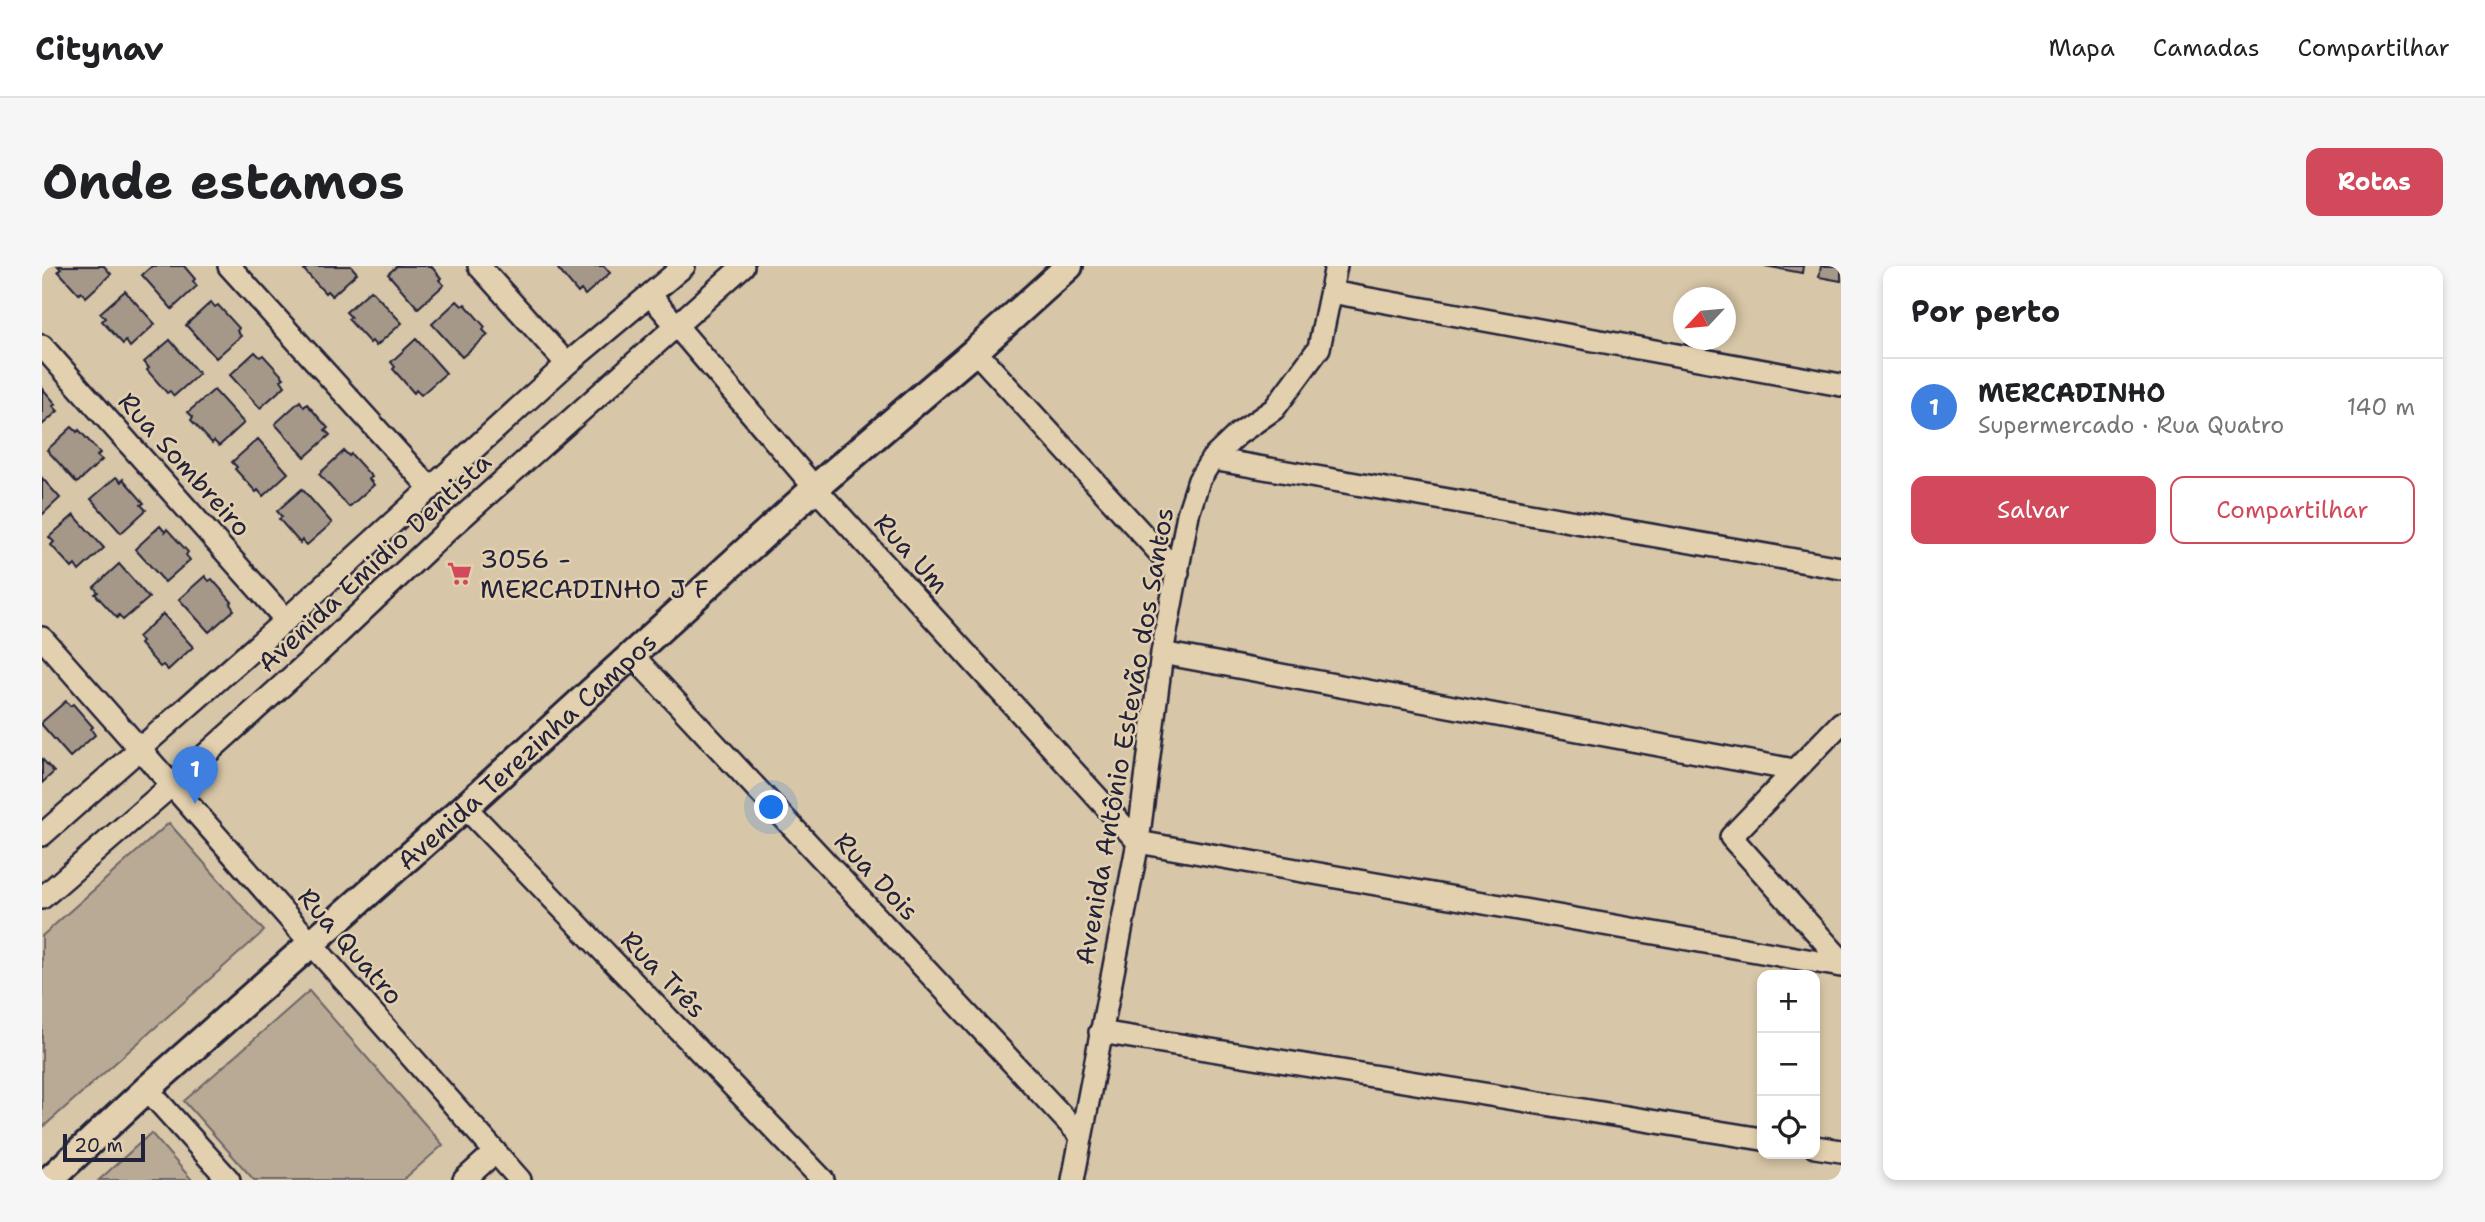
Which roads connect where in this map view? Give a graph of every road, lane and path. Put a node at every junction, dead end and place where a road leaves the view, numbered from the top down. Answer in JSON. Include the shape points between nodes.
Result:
{"nodes":[{"id":1,"x":229,"y":266,"type":"edge"},
{"id":2,"x":479,"y":266,"type":"edge"},
{"id":3,"x":684,"y":266,"type":"edge"},
{"id":4,"x":743,"y":266,"type":"edge"},
{"id":5,"x":1069,"y":266,"type":"edge"},
{"id":6,"x":1336,"y":266,"type":"edge"},
{"id":7,"x":1331,"y":292,"type":"junction"},
{"id":8,"x":651,"y":296,"type":"junction"},
{"id":9,"x":675,"y":326,"type":"junction"},
{"id":10,"x":42,"y":346,"type":"edge"},
{"id":11,"x":975,"y":351,"type":"junction"},
{"id":12,"x":567,"y":364,"type":"junction"},
{"id":13,"x":1841,"y":385,"type":"edge"},
{"id":14,"x":1212,"y":459,"type":"junction"},
{"id":15,"x":815,"y":488,"type":"junction"},
{"id":16,"x":431,"y":489,"type":"junction"},
{"id":17,"x":1841,"y":568,"type":"edge"},
{"id":18,"x":1178,"y":573,"type":"junction"},
{"id":19,"x":286,"y":620,"type":"junction"},
{"id":20,"x":42,"y":638,"type":"edge"},
{"id":21,"x":1162,"y":653,"type":"junction"},
{"id":22,"x":633,"y":656,"type":"junction"},
{"id":23,"x":1841,"y":723,"type":"edge"},
{"id":24,"x":140,"y":749,"type":"junction"},
{"id":25,"x":1794,"y":771,"type":"junction"},
{"id":26,"x":172,"y":785,"type":"junction"},
{"id":27,"x":466,"y":807,"type":"junction"},
{"id":28,"x":42,"y":835,"type":"edge"},
{"id":29,"x":1138,"y":842,"type":"junction"},
{"id":30,"x":42,"y":898,"type":"edge"},
{"id":31,"x":313,"y":944,"type":"junction"},
{"id":32,"x":1841,"y":960,"type":"edge"},
{"id":33,"x":1841,"y":966,"type":"edge"},
{"id":34,"x":1100,"y":1032,"type":"junction"},
{"id":35,"x":147,"y":1089,"type":"junction"},
{"id":36,"x":1080,"y":1135,"type":"junction"},
{"id":37,"x":1757,"y":1138,"type":"edge"},
{"id":38,"x":1820,"y":1148,"type":"edge"},
{"id":39,"x":495,"y":1152,"type":"junction"},
{"id":40,"x":1841,"y":1152,"type":"edge"},
{"id":41,"x":49,"y":1180,"type":"edge"},
{"id":42,"x":229,"y":1180,"type":"edge"},
{"id":43,"x":464,"y":1180,"type":"edge"},
{"id":44,"x":520,"y":1180,"type":"edge"},
{"id":45,"x":823,"y":1180,"type":"edge"},
{"id":46,"x":1073,"y":1180,"type":"edge"}],
"edges":[{"from":1,"to":16,"type":"street"},
{"from":2,"to":12,"type":"street"},
{"from":3,"to":8,"type":"street","name":"Avenida Emidio Dentista"},
{"from":4,"to":9,"type":"street","name":"Avenida Emidio Dentista"},
{"from":5,"to":11,"type":"street","name":"Avenida Terezinha Campos"},
{"from":6,"to":7,"type":"street","name":"Avenida Antônio Estevão dos Santos"},
{"from":7,"to":13,"type":"street"},
{"from":7,"to":14,"type":"street","name":"Avenida Antônio Estevão dos Santos","via":[[1320,348],[1274,409]]},
{"from":8,"to":9,"type":"street","name":"Rua Um"},
{"from":8,"to":12,"type":"street","name":"Avenida Emidio Dentista"},
{"from":9,"to":15,"type":"street","name":"Rua Um"},
{"from":9,"to":26,"type":"street","name":"Avenida Emidio Dentista"},
{"from":10,"to":19,"type":"street","name":"Rua Sombreiro"},
{"from":11,"to":15,"type":"street","name":"Avenida Terezinha Campos"},
{"from":11,"to":18,"type":"street"},
{"from":12,"to":16,"type":"street","name":"Avenida Emidio Dentista"},
{"from":14,"to":17,"type":"street"},
{"from":14,"to":18,"type":"street","name":"Avenida Antônio Estevão dos Santos","via":[[1199,480],[1188,514]]},
{"from":15,"to":22,"type":"street","name":"Avenida Terezinha Campos"},
{"from":15,"to":29,"type":"street","name":"Rua Um"},
{"from":16,"to":19,"type":"street","name":"Avenida Emidio Dentista"},
{"from":18,"to":21,"type":"street","name":"Avenida Antônio Estevão dos Santos"},
{"from":19,"to":24,"type":"street","name":"Avenida Emidio Dentista"},
{"from":20,"to":24,"type":"street","name":"Rua Quatro"},
{"from":21,"to":25,"type":"street"},
{"from":21,"to":29,"type":"street","name":"Avenida Antônio Estevão dos Santos"},
{"from":22,"to":27,"type":"street","name":"Avenida Terezinha Campos"},
{"from":22,"to":36,"type":"street","name":"Rua Dois"},
{"from":23,"to":25,"type":"street"},
{"from":24,"to":26,"type":"street","name":"Rua Quatro"},
{"from":24,"to":28,"type":"street","name":"Avenida Emidio Dentista"},
{"from":25,"to":32,"type":"street","via":[[1731,837]]},
{"from":26,"to":30,"type":"street","name":"Avenida Emidio Dentista"},
{"from":26,"to":31,"type":"street","name":"Rua Quatro"},
{"from":27,"to":31,"type":"street","name":"Avenida Terezinha Campos"},
{"from":27,"to":45,"type":"street","name":"Rua Três"},
{"from":29,"to":33,"type":"street"},
{"from":29,"to":34,"type":"street","name":"Avenida Antônio Estevão dos Santos"},
{"from":31,"to":35,"type":"street","name":"Avenida Terezinha Campos"},
{"from":31,"to":39,"type":"street","name":"Rua Quatro"},
{"from":34,"to":36,"type":"street","name":"Avenida Antônio Estevão dos Santos"},
{"from":34,"to":37,"type":"street"},
{"from":35,"to":41,"type":"street","name":"Avenida Terezinha Campos"},
{"from":35,"to":42,"type":"street"},
{"from":36,"to":46,"type":"street","name":"Avenida Antônio Estevão dos Santos"},
{"from":38,"to":40,"type":"street"},
{"from":39,"to":43,"type":"street"},
{"from":39,"to":44,"type":"street","name":"Rua Quatro"}]}
